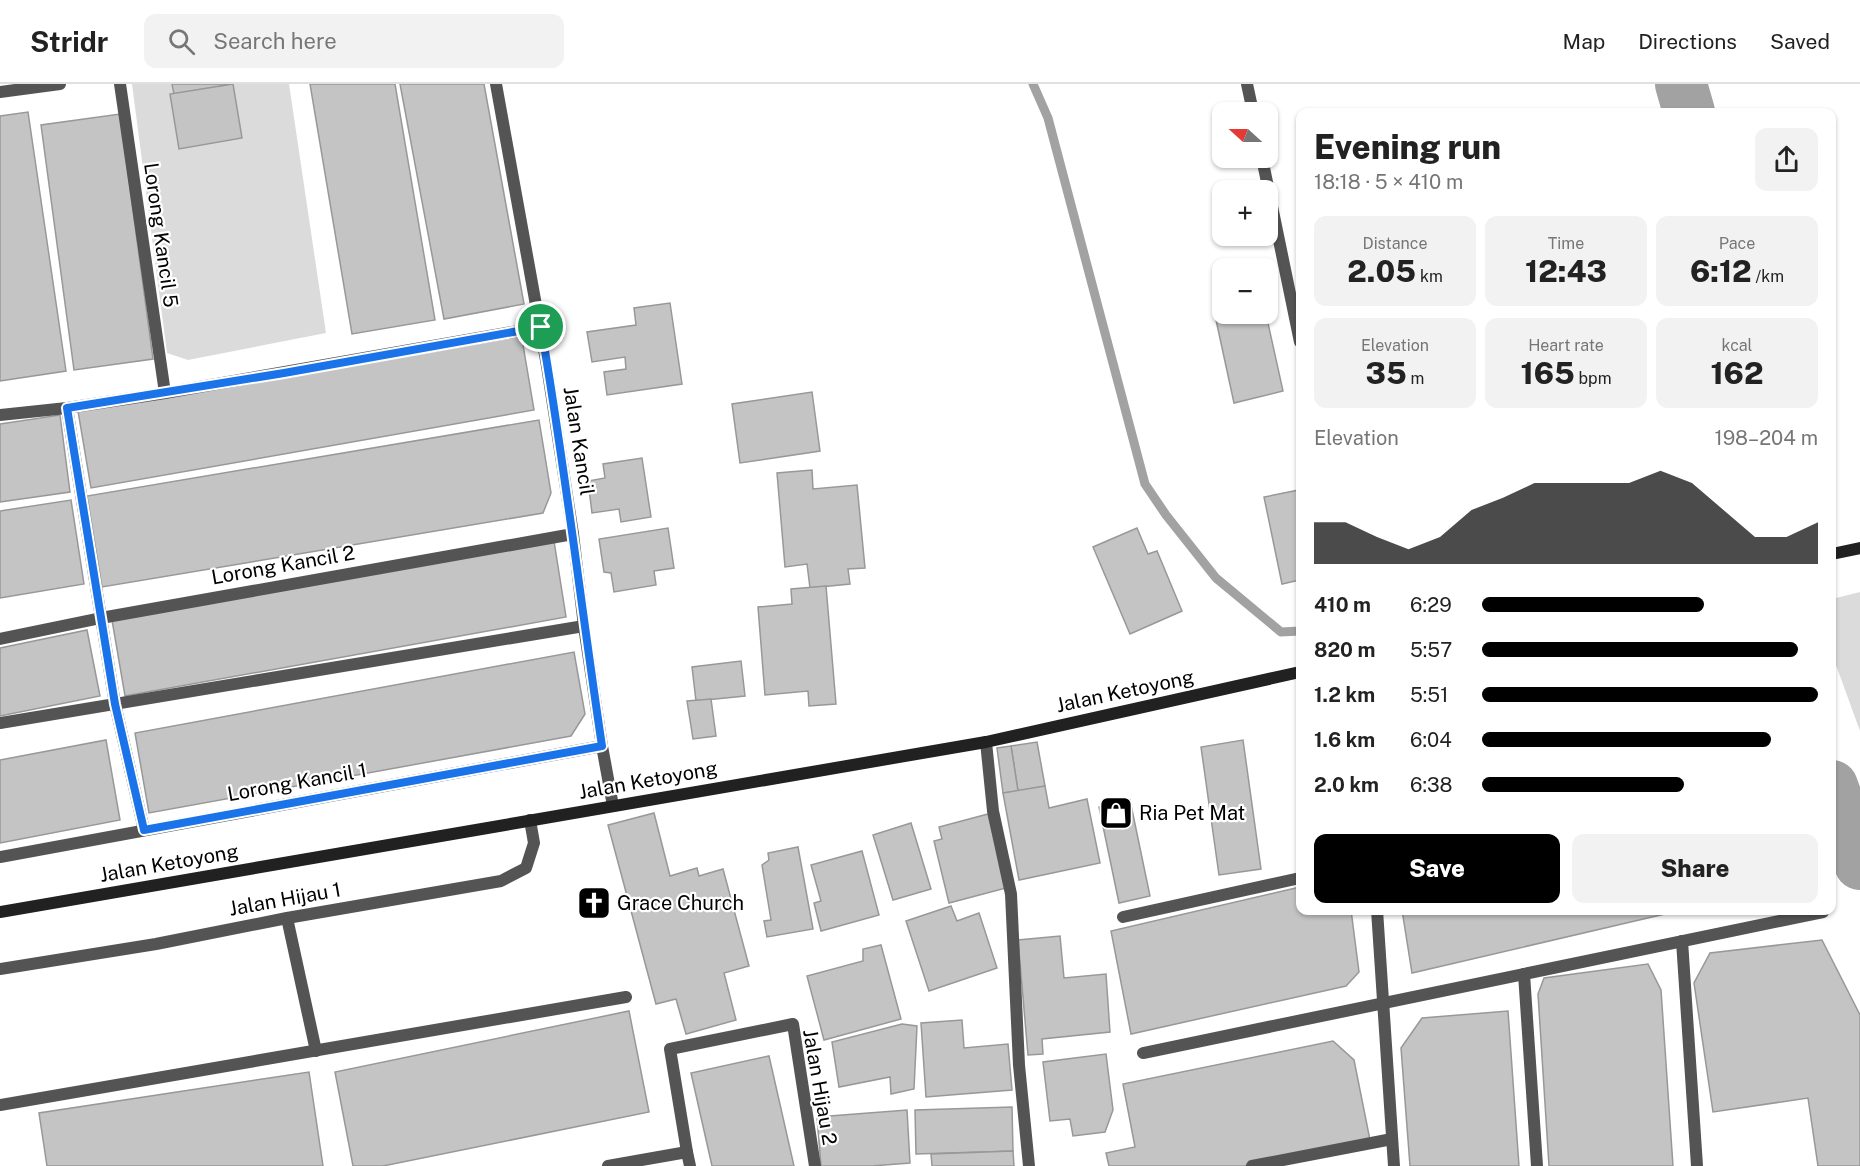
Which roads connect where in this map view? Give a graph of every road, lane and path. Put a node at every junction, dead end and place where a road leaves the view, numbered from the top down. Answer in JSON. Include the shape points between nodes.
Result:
{"nodes":[{"id":1,"x":60,"y":84,"type":"edge"},
{"id":2,"x":120,"y":84,"type":"edge"},
{"id":3,"x":496,"y":84,"type":"edge"},
{"id":4,"x":1247,"y":84,"type":"edge"},
{"id":5,"x":0,"y":92,"type":"edge"},
{"id":6,"x":1251,"y":102,"type":"edge"},
{"id":7,"x":1264,"y":168,"type":"edge"},
{"id":8,"x":1296,"y":323,"type":"edge"},
{"id":9,"x":541,"y":327,"type":"junction"},
{"id":10,"x":165,"y":393,"type":"junction"},
{"id":11,"x":67,"y":408,"type":"junction"},
{"id":12,"x":0,"y":415,"type":"edge"},
{"id":13,"x":573,"y":534,"type":"junction"},
{"id":14,"x":1860,"y":548,"type":"edge"},
{"id":15,"x":1836,"y":553,"type":"edge"},
{"id":16,"x":101,"y":618,"type":"junction"},
{"id":17,"x":584,"y":626,"type":"junction"},
{"id":18,"x":0,"y":639,"type":"edge"},
{"id":19,"x":1296,"y":673,"type":"edge"},
{"id":20,"x":115,"y":704,"type":"junction"},
{"id":21,"x":0,"y":723,"type":"edge"},
{"id":22,"x":986,"y":742,"type":"junction"},
{"id":23,"x":602,"y":746,"type":"junction"},
{"id":24,"x":614,"y":806,"type":"junction"},
{"id":25,"x":530,"y":820,"type":"junction"},
{"id":26,"x":144,"y":830,"type":"junction"},
{"id":27,"x":0,"y":857,"type":"edge"},
{"id":28,"x":1296,"y":879,"type":"edge"},
{"id":29,"x":0,"y":912,"type":"edge"},
{"id":30,"x":1377,"y":915,"type":"edge"},
{"id":31,"x":1805,"y":915,"type":"edge"},
{"id":32,"x":1123,"y":917,"type":"dead end"},
{"id":33,"x":287,"y":918,"type":"junction"},
{"id":34,"x":1682,"y":942,"type":"junction"},
{"id":35,"x":0,"y":969,"type":"edge"},
{"id":36,"x":1524,"y":974,"type":"junction"},
{"id":37,"x":626,"y":997,"type":"dead end"},
{"id":38,"x":1383,"y":1004,"type":"junction"},
{"id":39,"x":316,"y":1051,"type":"junction"},
{"id":40,"x":1143,"y":1053,"type":"dead end"},
{"id":41,"x":0,"y":1105,"type":"edge"},
{"id":42,"x":1392,"y":1139,"type":"junction"},
{"id":43,"x":687,"y":1152,"type":"junction"},
{"id":44,"x":608,"y":1166,"type":"edge"},
{"id":45,"x":690,"y":1166,"type":"edge"},
{"id":46,"x":815,"y":1166,"type":"edge"},
{"id":47,"x":1029,"y":1166,"type":"edge"},
{"id":48,"x":1252,"y":1166,"type":"edge"},
{"id":49,"x":1394,"y":1166,"type":"edge"},
{"id":50,"x":1537,"y":1166,"type":"edge"},
{"id":51,"x":1697,"y":1166,"type":"edge"}],
"edges":[{"from":1,"to":5,"type":"street"},
{"from":2,"to":10,"type":"street","name":"Lorong Kancil 5"},
{"from":3,"to":9,"type":"street","name":"Jalan Kancil"},
{"from":4,"to":6,"type":"street"},
{"from":7,"to":8,"type":"street"},
{"from":9,"to":10,"type":"street"},
{"from":9,"to":13,"type":"street","name":"Jalan Kancil"},
{"from":10,"to":11,"type":"street"},
{"from":11,"to":12,"type":"street"},
{"from":11,"to":16,"type":"street"},
{"from":13,"to":16,"type":"street","name":"Lorong Kancil 2"},
{"from":13,"to":17,"type":"street","name":"Jalan Kancil"},
{"from":14,"to":15,"type":"street"},
{"from":16,"to":18,"type":"street","name":"Lorong Kancil 2"},
{"from":16,"to":20,"type":"street"},
{"from":17,"to":20,"type":"street"},
{"from":17,"to":23,"type":"street","name":"Jalan Kancil"},
{"from":19,"to":22,"type":"street","name":"Jalan Ketoyong"},
{"from":20,"to":21,"type":"street"},
{"from":20,"to":26,"type":"street"},
{"from":22,"to":24,"type":"street","name":"Jalan Ketoyong"},
{"from":22,"to":47,"type":"street","via":[[993,811],[1011,894],[1019,1065]]},
{"from":23,"to":24,"type":"street","name":"Jalan Kancil"},
{"from":23,"to":26,"type":"street","name":"Lorong Kancil 1"},
{"from":24,"to":25,"type":"street","name":"Jalan Ketoyong"},
{"from":25,"to":29,"type":"street","name":"Jalan Ketoyong"},
{"from":25,"to":33,"type":"street","name":"Jalan Hijau 1","via":[[534,843],[526,868],[501,881]]},
{"from":26,"to":27,"type":"street","name":"Lorong Kancil 1"},
{"from":28,"to":32,"type":"street"},
{"from":30,"to":38,"type":"street"},
{"from":31,"to":34,"type":"street"},
{"from":33,"to":35,"type":"street","name":"Jalan Hijau 1"},
{"from":33,"to":39,"type":"street"},
{"from":34,"to":36,"type":"street"},
{"from":34,"to":51,"type":"street"},
{"from":36,"to":38,"type":"street"},
{"from":36,"to":50,"type":"street"},
{"from":37,"to":39,"type":"street"},
{"from":38,"to":40,"type":"street"},
{"from":38,"to":42,"type":"street"},
{"from":39,"to":41,"type":"street"},
{"from":42,"to":48,"type":"street"},
{"from":42,"to":49,"type":"street"},
{"from":43,"to":44,"type":"street"},
{"from":43,"to":45,"type":"street","name":"Jalan Hijau 2"},
{"from":43,"to":46,"type":"street","name":"Jalan Hijau 2","via":[[670,1049],[793,1024]]}]}
